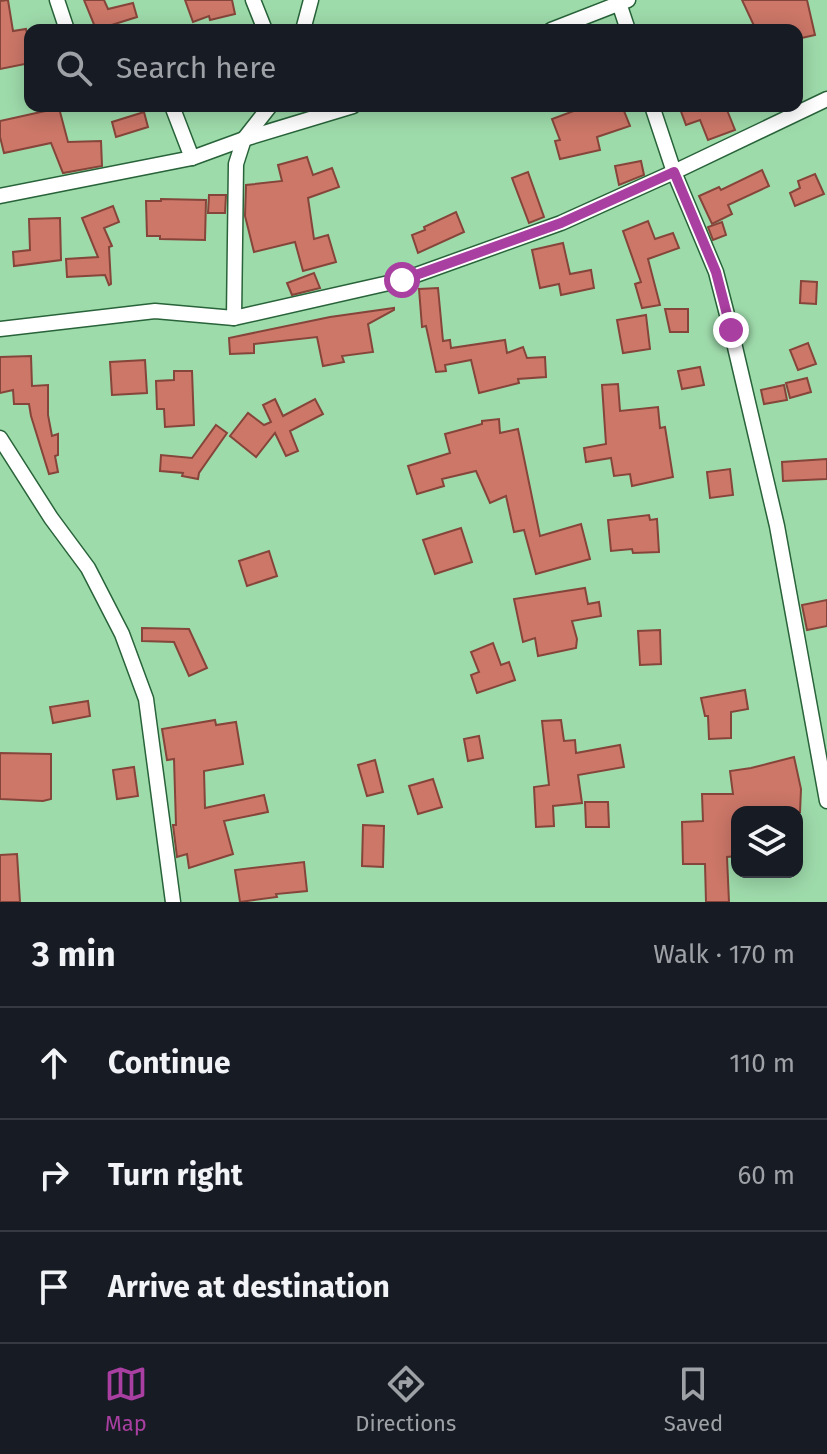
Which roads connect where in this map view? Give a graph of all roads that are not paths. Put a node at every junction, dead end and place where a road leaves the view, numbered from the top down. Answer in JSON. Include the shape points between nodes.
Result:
{"nodes":[{"id":1,"x":57,"y":0,"type":"edge"},
{"id":2,"x":253,"y":0,"type":"edge"},
{"id":3,"x":311,"y":0,"type":"edge"},
{"id":4,"x":622,"y":1,"type":"edge"},
{"id":5,"x":65,"y":24,"type":"edge"},
{"id":6,"x":263,"y":24,"type":"edge"},
{"id":7,"x":305,"y":24,"type":"edge"},
{"id":8,"x":566,"y":24,"type":"edge"},
{"id":9,"x":627,"y":24,"type":"edge"},
{"id":10,"x":827,"y":99,"type":"edge"},
{"id":11,"x":803,"y":110,"type":"edge"},
{"id":12,"x":174,"y":112,"type":"edge"},
{"id":13,"x":265,"y":112,"type":"edge"},
{"id":14,"x":333,"y":112,"type":"edge"},
{"id":15,"x":654,"y":112,"type":"edge"},
{"id":16,"x":800,"y":112,"type":"edge"},
{"id":17,"x":244,"y":139,"type":"junction"},
{"id":18,"x":192,"y":158,"type":"junction"},
{"id":19,"x":674,"y":172,"type":"junction"},
{"id":20,"x":0,"y":196,"type":"edge"},
{"id":21,"x":234,"y":318,"type":"junction"},
{"id":22,"x":0,"y":329,"type":"edge"},
{"id":23,"x":0,"y":438,"type":"edge"},
{"id":24,"x":827,"y":801,"type":"edge"},
{"id":25,"x":173,"y":902,"type":"edge"}],
"edges":[{"from":1,"to":5,"type":"street"},
{"from":2,"to":6,"type":"street"},
{"from":3,"to":7,"type":"street"},
{"from":4,"to":8,"type":"street"},
{"from":4,"to":9,"type":"street"},
{"from":10,"to":11,"type":"street"},
{"from":12,"to":18,"type":"street"},
{"from":13,"to":17,"type":"street"},
{"from":14,"to":17,"type":"street"},
{"from":15,"to":19,"type":"street"},
{"from":16,"to":19,"type":"street"},
{"from":17,"to":18,"type":"street"},
{"from":17,"to":21,"type":"street","via":[[236,164]]},
{"from":18,"to":20,"type":"street"},
{"from":19,"to":21,"type":"street","via":[[561,223],[402,280]]},
{"from":19,"to":24,"type":"street","via":[[716,272],[731,330],[777,526]]},
{"from":21,"to":22,"type":"street","via":[[155,311]]},
{"from":23,"to":25,"type":"street","via":[[88,568],[122,634],[146,699]]}]}
